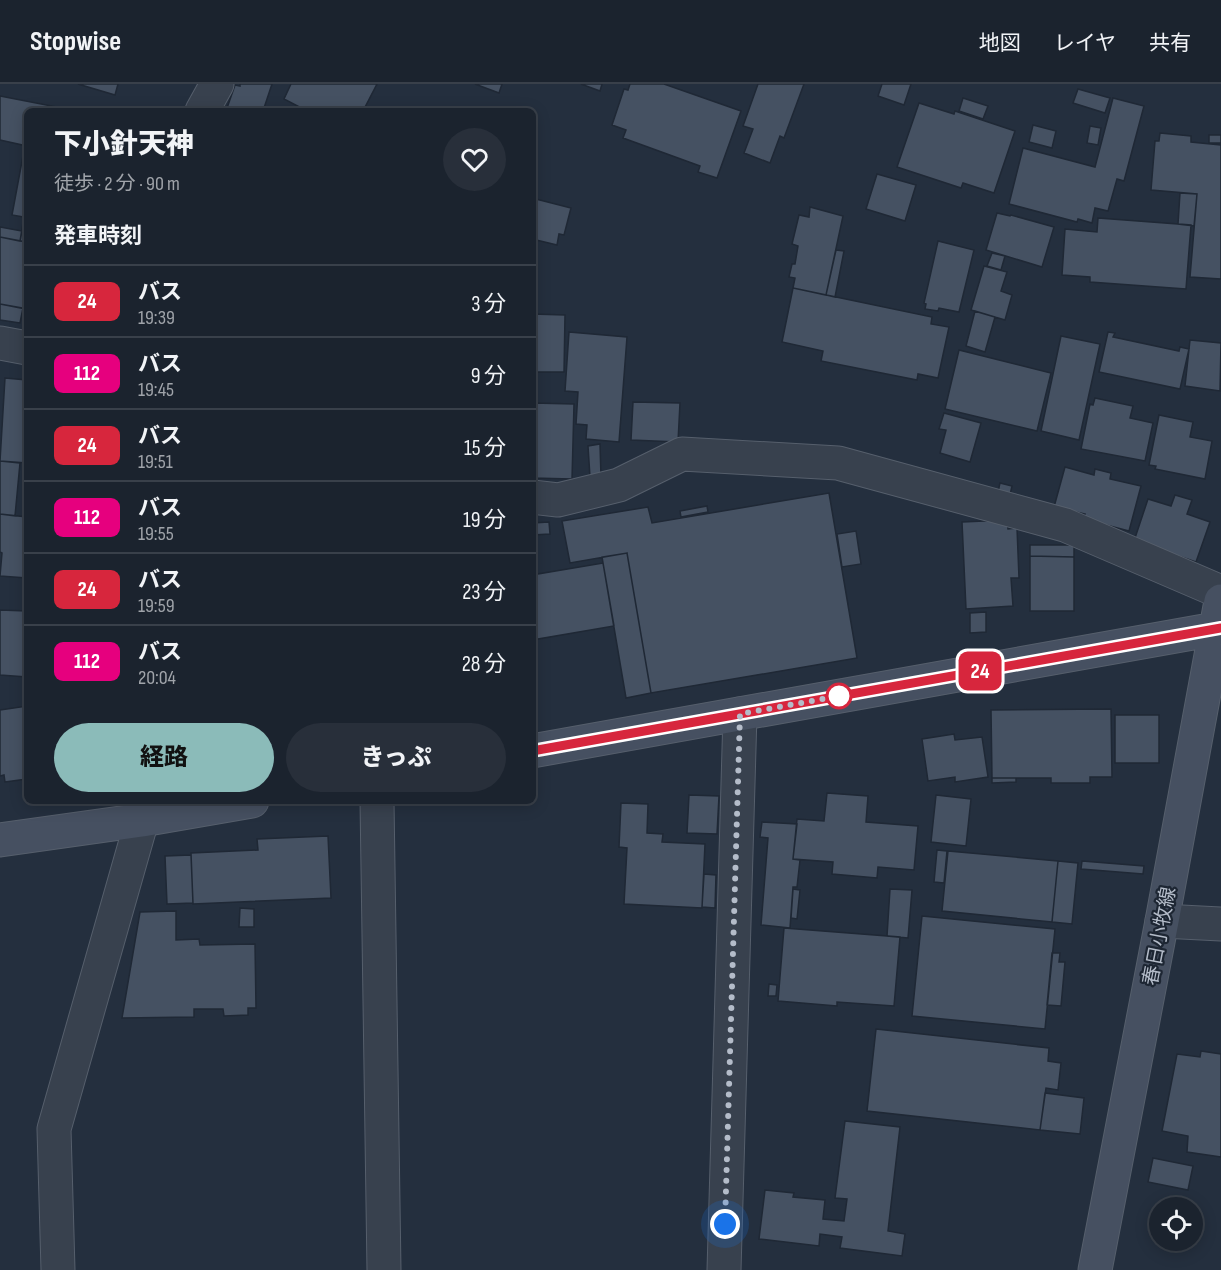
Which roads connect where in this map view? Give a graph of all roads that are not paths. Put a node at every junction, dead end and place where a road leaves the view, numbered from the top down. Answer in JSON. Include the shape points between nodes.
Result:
{"nodes":[{"id":1,"x":217,"y":84,"type":"edge"},
{"id":2,"x":204,"y":108,"type":"edge"},
{"id":3,"x":0,"y":343,"type":"edge"},
{"id":4,"x":24,"y":347,"type":"edge"},
{"id":5,"x":536,"y":497,"type":"edge"},
{"id":6,"x":1221,"y":592,"type":"edge"},
{"id":7,"x":1219,"y":619,"type":"edge"},
{"id":8,"x":740,"y":714,"type":"junction"},
{"id":9,"x":536,"y":750,"type":"edge"},
{"id":10,"x":221,"y":804,"type":"edge"},
{"id":11,"x":377,"y":804,"type":"edge"},
{"id":12,"x":148,"y":811,"type":"edge"},
{"id":13,"x":0,"y":840,"type":"edge"},
{"id":14,"x":1162,"y":921,"type":"junction"},
{"id":15,"x":1221,"y":924,"type":"edge"},
{"id":16,"x":58,"y":1270,"type":"edge"},
{"id":17,"x":384,"y":1270,"type":"edge"},
{"id":18,"x":724,"y":1270,"type":"edge"},
{"id":19,"x":1095,"y":1270,"type":"edge"}],
"edges":[{"from":1,"to":2,"type":"street"},
{"from":3,"to":4,"type":"street"},
{"from":5,"to":6,"type":"street","via":[[558,500],[619,485],[682,454],[838,463],[1065,525]]},
{"from":7,"to":8,"type":"main road"},
{"from":7,"to":14,"type":"main road","name":"春日小牧線"},
{"from":8,"to":9,"type":"main road"},
{"from":8,"to":18,"type":"street"},
{"from":10,"to":12,"type":"main road"},
{"from":11,"to":17,"type":"street"},
{"from":12,"to":13,"type":"main road"},
{"from":12,"to":16,"type":"street","via":[[54,1129]]},
{"from":14,"to":15,"type":"street"},
{"from":14,"to":19,"type":"main road","name":"春日小牧線"}]}
